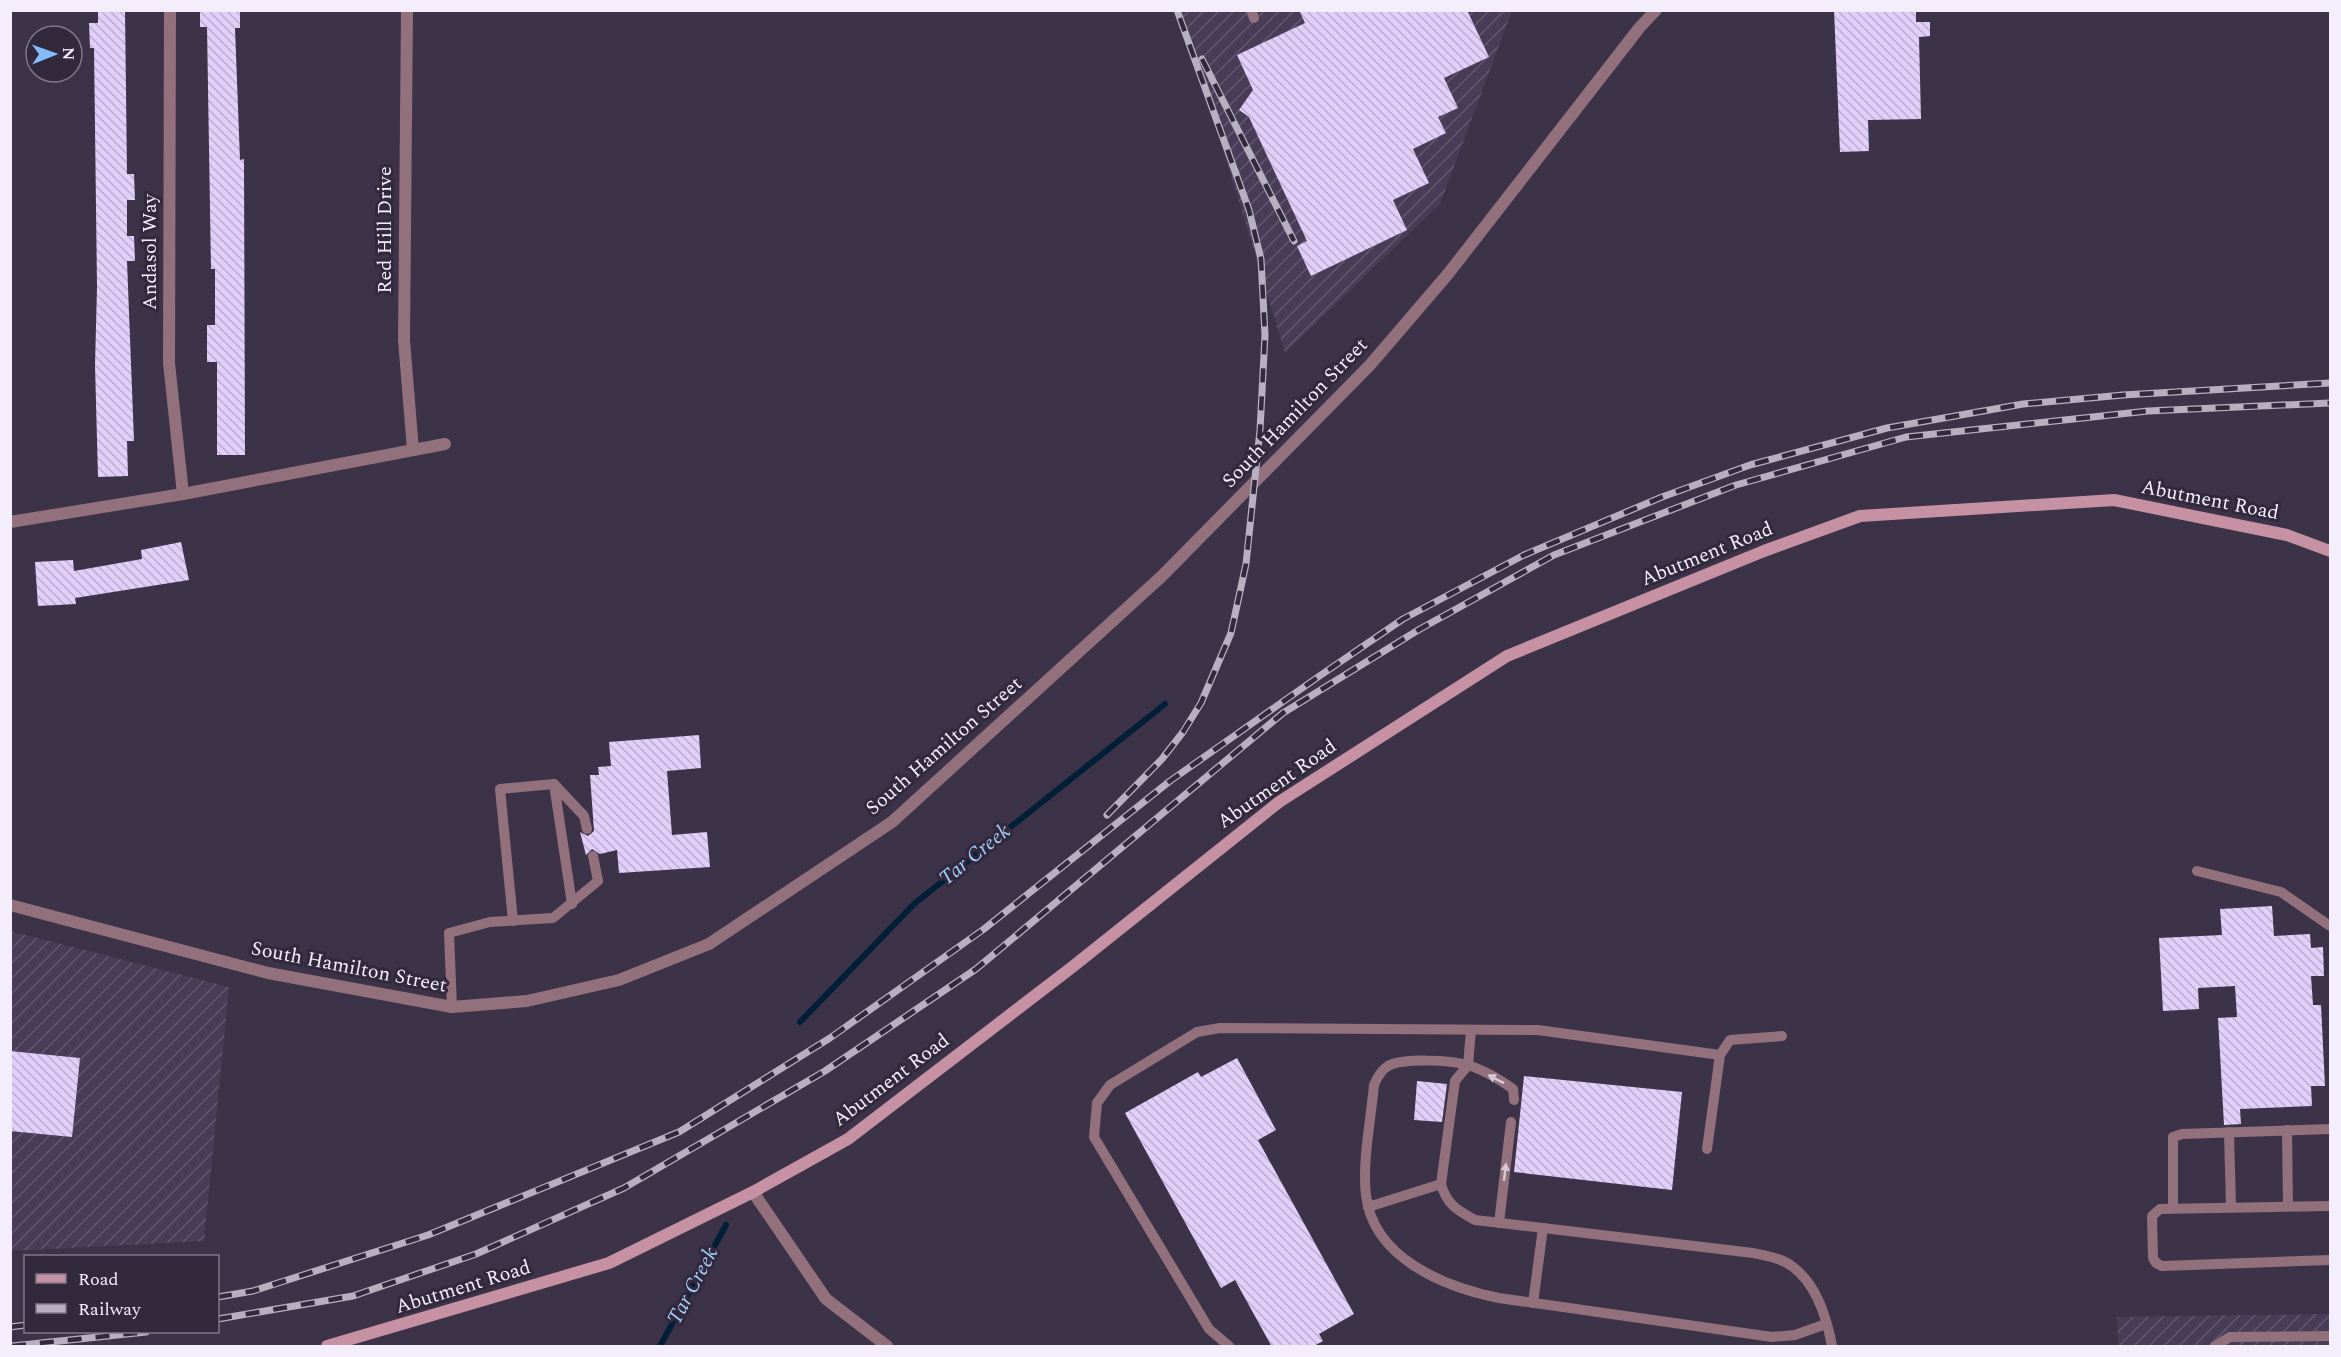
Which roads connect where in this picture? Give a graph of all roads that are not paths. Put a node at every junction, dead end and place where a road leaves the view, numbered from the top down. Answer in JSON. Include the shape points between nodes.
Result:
{"nodes":[{"id":1,"x":170,"y":10,"type":"edge"},
{"id":2,"x":407,"y":10,"type":"edge"},
{"id":3,"x":1656,"y":10,"type":"edge"},
{"id":4,"x":445,"y":444,"type":"dead end"},
{"id":5,"x":413,"y":450,"type":"junction"},
{"id":6,"x":183,"y":494,"type":"junction"},
{"id":7,"x":10,"y":522,"type":"edge"},
{"id":8,"x":2331,"y":551,"type":"edge"},
{"id":9,"x":554,"y":784,"type":"junction"},
{"id":10,"x":587,"y":829,"type":"dead end"},
{"id":11,"x":593,"y":856,"type":"dead end"},
{"id":12,"x":2197,"y":871,"type":"dead end"},
{"id":13,"x":572,"y":904,"type":"junction"},
{"id":14,"x":10,"y":905,"type":"edge"},
{"id":15,"x":513,"y":921,"type":"junction"},
{"id":16,"x":2331,"y":926,"type":"edge"},
{"id":17,"x":452,"y":1007,"type":"junction"},
{"id":18,"x":1471,"y":1030,"type":"junction"},
{"id":19,"x":1782,"y":1036,"type":"dead end"},
{"id":20,"x":1720,"y":1055,"type":"junction"},
{"id":21,"x":1468,"y":1065,"type":"junction"},
{"id":22,"x":1514,"y":1100,"type":"dead end"},
{"id":23,"x":1511,"y":1122,"type":"dead end"},
{"id":24,"x":2331,"y":1128,"type":"edge"},
{"id":25,"x":2287,"y":1130,"type":"junction"},
{"id":26,"x":2229,"y":1132,"type":"junction"},
{"id":27,"x":1707,"y":1149,"type":"dead end"},
{"id":28,"x":1441,"y":1184,"type":"junction"},
{"id":29,"x":753,"y":1192,"type":"junction"},
{"id":30,"x":2288,"y":1206,"type":"junction"},
{"id":31,"x":2331,"y":1206,"type":"edge"},
{"id":32,"x":1368,"y":1207,"type":"junction"},
{"id":33,"x":2231,"y":1207,"type":"junction"},
{"id":34,"x":2173,"y":1208,"type":"junction"},
{"id":35,"x":1500,"y":1222,"type":"junction"},
{"id":36,"x":1543,"y":1228,"type":"junction"},
{"id":37,"x":2331,"y":1260,"type":"edge"},
{"id":38,"x":1533,"y":1303,"type":"junction"},
{"id":39,"x":1826,"y":1324,"type":"junction"},
{"id":40,"x":2331,"y":1336,"type":"edge"},
{"id":41,"x":327,"y":1347,"type":"edge"},
{"id":42,"x":887,"y":1347,"type":"edge"},
{"id":43,"x":1228,"y":1347,"type":"edge"},
{"id":44,"x":1832,"y":1347,"type":"edge"},
{"id":45,"x":2215,"y":1347,"type":"edge"}],
"edges":[{"from":1,"to":6,"type":"street","name":"Andasol Way","via":[[169,363]]},
{"from":2,"to":5,"type":"street","name":"Red Hill Drive","via":[[404,340]]},
{"from":3,"to":17,"type":"street","name":"South Hamilton Street","via":[[1448,274],[1370,365],[1162,576],[892,822],[709,944],[618,980],[527,1001]]},
{"from":4,"to":5,"type":"street"},
{"from":5,"to":6,"type":"street"},
{"from":6,"to":7,"type":"street"},
{"from":8,"to":29,"type":"main road","name":"Abutment Road","via":[[2287,535],[2114,500],[1860,516],[1742,560],[1507,656],[1279,802],[848,1139]]},
{"from":9,"to":10,"type":"lane","via":[[584,816]]},
{"from":9,"to":13,"type":"lane"},
{"from":9,"to":15,"type":"lane","via":[[500,789]]},
{"from":11,"to":13,"type":"lane","via":[[598,881]]},
{"from":12,"to":16,"type":"lane","via":[[2281,892]]},
{"from":13,"to":15,"type":"lane","via":[[553,918]]},
{"from":14,"to":17,"type":"street","name":"South Hamilton Street","via":[[268,973]]},
{"from":15,"to":17,"type":"lane","via":[[490,922],[449,933]]},
{"from":18,"to":20,"type":"lane","via":[[1538,1030]]},
{"from":18,"to":21,"type":"lane"},
{"from":18,"to":43,"type":"lane","via":[[1220,1028],[1197,1032],[1110,1084],[1097,1103],[1094,1137],[1209,1329]]},
{"from":19,"to":20,"type":"lane","via":[[1730,1040]]},
{"from":20,"to":27,"type":"lane"},
{"from":22,"to":21,"type":"lane","one_way":true,"via":[[1513,1089]]},
{"from":21,"to":28,"type":"lane","via":[[1455,1081]]},
{"from":21,"to":32,"type":"lane","via":[[1406,1062],[1390,1065],[1378,1076],[1365,1184]]},
{"from":35,"to":23,"type":"lane","one_way":true},
{"from":24,"to":25,"type":"lane"},
{"from":25,"to":26,"type":"lane"},
{"from":25,"to":30,"type":"lane"},
{"from":26,"to":33,"type":"lane"},
{"from":26,"to":34,"type":"lane","via":[[2173,1137]]},
{"from":28,"to":32,"type":"lane"},
{"from":28,"to":35,"type":"lane","via":[[1444,1198],[1452,1208],[1475,1220]]},
{"from":29,"to":41,"type":"main road","name":"Abutment Road","via":[[609,1263]]},
{"from":29,"to":42,"type":"street","via":[[826,1299]]},
{"from":30,"to":31,"type":"lane"},
{"from":30,"to":33,"type":"lane"},
{"from":32,"to":38,"type":"lane","via":[[1378,1234],[1425,1272],[1463,1291]]},
{"from":33,"to":34,"type":"lane"},
{"from":34,"to":37,"type":"lane","via":[[2160,1209],[2152,1216],[2153,1258],[2162,1266]]},
{"from":35,"to":36,"type":"lane"},
{"from":36,"to":38,"type":"lane"},
{"from":36,"to":39,"type":"lane","via":[[1777,1259],[1792,1266],[1805,1279],[1818,1299]]},
{"from":38,"to":39,"type":"lane","via":[[1772,1337],[1795,1335]]},
{"from":39,"to":44,"type":"lane"},
{"from":40,"to":45,"type":"lane","via":[[2230,1337]]}]}
